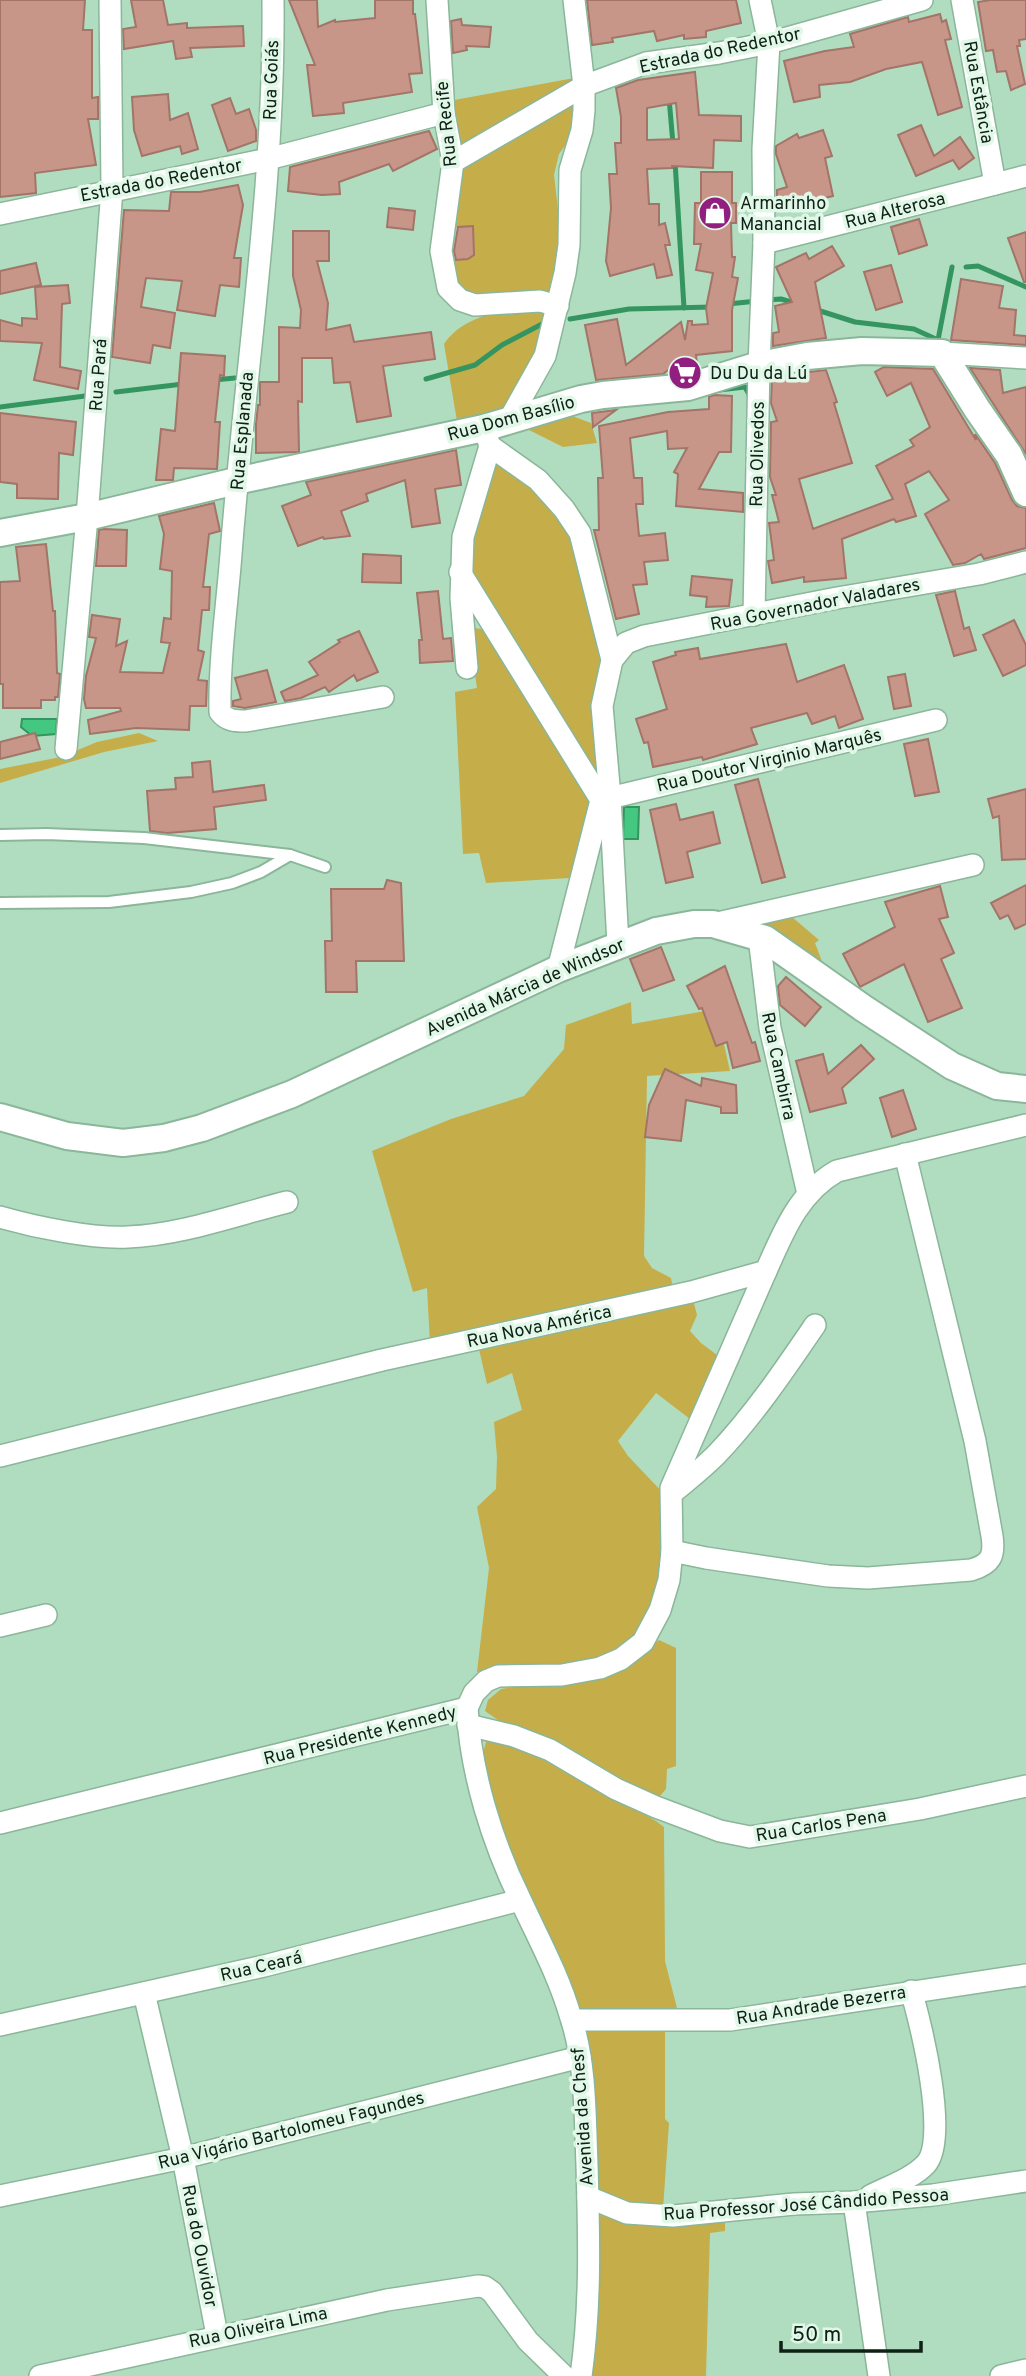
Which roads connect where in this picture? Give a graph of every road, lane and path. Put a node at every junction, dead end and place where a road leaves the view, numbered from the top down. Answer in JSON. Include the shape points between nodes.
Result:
{"nodes":[{"id":1,"x":110,"y":0,"type":"edge"},
{"id":2,"x":273,"y":0,"type":"edge"},
{"id":3,"x":436,"y":0,"type":"edge"},
{"id":4,"x":574,"y":0,"type":"edge"},
{"id":5,"x":760,"y":0,"type":"edge"},
{"id":6,"x":922,"y":0,"type":"edge"},
{"id":7,"x":962,"y":0,"type":"edge"},
{"id":8,"x":769,"y":43,"type":"junction"},
{"id":9,"x":584,"y":86,"type":"junction"},
{"id":10,"x":444,"y":113,"type":"junction"},
{"id":11,"x":268,"y":159,"type":"junction"},
{"id":12,"x":453,"y":162,"type":"junction"},
{"id":13,"x":1026,"y":176,"type":"edge"},
{"id":14,"x":995,"y":184,"type":"junction"},
{"id":15,"x":112,"y":189,"type":"junction"},
{"id":16,"x":0,"y":214,"type":"edge"},
{"id":17,"x":764,"y":243,"type":"junction"},
{"id":18,"x":558,"y":306,"type":"junction"},
{"id":19,"x":942,"y":353,"type":"junction"},
{"id":20,"x":1026,"y":358,"type":"edge"},
{"id":21,"x":759,"y":365,"type":"junction"},
{"id":22,"x":494,"y":432,"type":"junction"},
{"id":23,"x":236,"y":481,"type":"junction"},
{"id":24,"x":1026,"y":493,"type":"edge"},
{"id":25,"x":87,"y":517,"type":"junction"},
{"id":26,"x":0,"y":533,"type":"edge"},
{"id":27,"x":1026,"y":562,"type":"edge"},
{"id":28,"x":460,"y":572,"type":"junction"},
{"id":29,"x":754,"y":615,"type":"junction"},
{"id":30,"x":612,"y":660,"type":"junction"},
{"id":31,"x":467,"y":668,"type":"dead end"},
{"id":32,"x":383,"y":697,"type":"dead end"},
{"id":33,"x":936,"y":720,"type":"dead end"},
{"id":34,"x":66,"y":749,"type":"dead end"},
{"id":35,"x":606,"y":799,"type":"junction"},
{"id":36,"x":0,"y":835,"type":"edge"},
{"id":37,"x":290,"y":855,"type":"junction"},
{"id":38,"x":973,"y":865,"type":"dead end"},
{"id":39,"x":325,"y":867,"type":"dead end"},
{"id":40,"x":0,"y":903,"type":"edge"},
{"id":41,"x":713,"y":923,"type":"junction"},
{"id":42,"x":759,"y":937,"type":"junction"},
{"id":43,"x":618,"y":944,"type":"junction"},
{"id":44,"x":558,"y":969,"type":"junction"},
{"id":45,"x":1026,"y":1089,"type":"edge"},
{"id":46,"x":0,"y":1117,"type":"edge"},
{"id":47,"x":1026,"y":1125,"type":"edge"},
{"id":48,"x":905,"y":1154,"type":"junction"},
{"id":49,"x":808,"y":1194,"type":"junction"},
{"id":50,"x":287,"y":1202,"type":"dead end"},
{"id":51,"x":0,"y":1217,"type":"edge"},
{"id":52,"x":766,"y":1271,"type":"junction"},
{"id":53,"x":815,"y":1325,"type":"dead end"},
{"id":54,"x":0,"y":1456,"type":"edge"},
{"id":55,"x":670,"y":1495,"type":"junction"},
{"id":56,"x":671,"y":1551,"type":"junction"},
{"id":57,"x":46,"y":1615,"type":"dead end"},
{"id":58,"x":0,"y":1626,"type":"edge"},
{"id":59,"x":468,"y":1716,"type":"junction"},
{"id":60,"x":1026,"y":1786,"type":"edge"},
{"id":61,"x":0,"y":1823,"type":"edge"},
{"id":62,"x":520,"y":1900,"type":"junction"},
{"id":63,"x":1026,"y":1975,"type":"edge"},
{"id":64,"x":911,"y":1991,"type":"junction"},
{"id":65,"x":144,"y":1993,"type":"junction"},
{"id":66,"x":572,"y":2020,"type":"junction"},
{"id":67,"x":0,"y":2025,"type":"edge"},
{"id":68,"x":580,"y":2057,"type":"junction"},
{"id":69,"x":183,"y":2158,"type":"junction"},
{"id":70,"x":1026,"y":2181,"type":"edge"},
{"id":71,"x":0,"y":2196,"type":"edge"},
{"id":72,"x":588,"y":2197,"type":"junction"},
{"id":73,"x":858,"y":2201,"type":"junction"},
{"id":74,"x":216,"y":2335,"type":"junction"},
{"id":75,"x":1026,"y":2371,"type":"edge"},
{"id":76,"x":40,"y":2376,"type":"edge"},
{"id":77,"x":564,"y":2376,"type":"edge"},
{"id":78,"x":581,"y":2376,"type":"edge"},
{"id":79,"x":879,"y":2376,"type":"edge"},
{"id":80,"x":1001,"y":2376,"type":"edge"}],
"edges":[{"from":1,"to":15,"type":"street","name":"Rua Pará"},
{"from":2,"to":11,"type":"street","name":"Rua Goiás"},
{"from":3,"to":10,"type":"street","name":"Rua Recife"},
{"from":4,"to":9,"type":"street"},
{"from":5,"to":8,"type":"street","name":"Rua Olivedos"},
{"from":6,"to":8,"type":"street","name":"Estrada do Redentor"},
{"from":7,"to":14,"type":"street","name":"Rua Estância"},
{"from":8,"to":9,"type":"street","name":"Estrada do Redentor","via":[[646,63]]},
{"from":8,"to":17,"type":"street","name":"Rua Olivedos"},
{"from":9,"to":12,"type":"street","name":"Estrada do Redentor"},
{"from":9,"to":18,"type":"street","via":[[582,130],[569,179],[569,245]]},
{"from":10,"to":11,"type":"street","name":"Estrada do Redentor"},
{"from":10,"to":12,"type":"street","name":"Rua Recife"},
{"from":11,"to":15,"type":"street","name":"Estrada do Redentor"},
{"from":11,"to":23,"type":"street","name":"Rua Esplanada"},
{"from":12,"to":18,"type":"street","name":"Rua Recife","via":[[441,251],[448,288],[460,300],[475,305],[540,301]]},
{"from":13,"to":14,"type":"street","name":"Rua Alterosa"},
{"from":14,"to":17,"type":"street","name":"Rua Alterosa"},
{"from":15,"to":16,"type":"street","name":"Estrada do Redentor"},
{"from":15,"to":25,"type":"street","name":"Rua Pará"},
{"from":17,"to":21,"type":"street","name":"Rua Olivedos"},
{"from":18,"to":22,"type":"street","via":[[545,356]]},
{"from":19,"to":20,"type":"street","name":"Rua Dom Basílio"},
{"from":19,"to":21,"type":"street","name":"Rua Dom Basílio","via":[[862,351]]},
{"from":19,"to":24,"type":"street","via":[[1005,448]]},
{"from":21,"to":22,"type":"street","name":"Rua Dom Basílio","via":[[688,387],[581,399]]},
{"from":21,"to":29,"type":"street","name":"Rua Olivedos"},
{"from":22,"to":23,"type":"street","name":"Rua Dom Basílio"},
{"from":22,"to":28,"type":"street","via":[[463,537]]},
{"from":22,"to":30,"type":"street","via":[[580,533]]},
{"from":23,"to":25,"type":"street","name":"Rua Dom Basílio"},
{"from":23,"to":32,"type":"street","name":"Rua Esplanada","via":[[220,712],[232,720],[246,721]]},
{"from":25,"to":26,"type":"street","name":"Rua Dom Basílio"},
{"from":25,"to":34,"type":"street","name":"Rua Pará"},
{"from":27,"to":29,"type":"street","name":"Rua Governador Valadares"},
{"from":28,"to":31,"type":"street"},
{"from":28,"to":35,"type":"street"},
{"from":29,"to":30,"type":"street","name":"Rua Governador Valadares","via":[[644,636],[626,643]]},
{"from":30,"to":35,"type":"street","via":[[602,706]]},
{"from":33,"to":35,"type":"street","name":"Rua Doutor Virginio Marquês"},
{"from":35,"to":43,"type":"street"},
{"from":35,"to":44,"type":"street"},
{"from":36,"to":37,"type":"lane","via":[[144,838]]},
{"from":37,"to":39,"type":"lane"},
{"from":37,"to":40,"type":"lane","via":[[232,883],[180,894],[109,902]]},
{"from":38,"to":41,"type":"street"},
{"from":41,"to":42,"type":"street","name":"Avenida Márcia de Windsor"},
{"from":41,"to":43,"type":"street","name":"Avenida Márcia de Windsor","via":[[656,931]]},
{"from":42,"to":45,"type":"street","name":"Avenida Márcia de Windsor","via":[[952,1066],[997,1086]]},
{"from":42,"to":49,"type":"street","name":"Rua Cambirra","via":[[770,1028]]},
{"from":43,"to":44,"type":"street","name":"Avenida Márcia de Windsor"},
{"from":44,"to":46,"type":"street","name":"Avenida Márcia de Windsor","via":[[292,1094],[202,1128],[123,1143],[67,1136]]},
{"from":47,"to":48,"type":"street"},
{"from":48,"to":49,"type":"street","via":[[836,1171]]},
{"from":48,"to":56,"type":"street","via":[[975,1441],[992,1556],[984,1567],[971,1570],[868,1578],[790,1572]]},
{"from":49,"to":52,"type":"street","via":[[792,1213]]},
{"from":50,"to":51,"type":"street","via":[[163,1234],[126,1237]]},
{"from":52,"to":54,"type":"street","name":"Rua Nova América","via":[[691,1292],[382,1360]]},
{"from":52,"to":55,"type":"street","name":"Rua Presidente Kennedy"},
{"from":53,"to":55,"type":"street","via":[[734,1436]]},
{"from":55,"to":56,"type":"street","name":"Rua Presidente Kennedy"},
{"from":56,"to":59,"type":"street","name":"Rua Presidente Kennedy","via":[[660,1610],[643,1642],[600,1668],[562,1675],[498,1676],[486,1681],[474,1693]]},
{"from":57,"to":58,"type":"street"},
{"from":59,"to":60,"type":"street","name":"Rua Carlos Pena","via":[[550,1750],[656,1807],[750,1837]]},
{"from":59,"to":61,"type":"street","name":"Rua Presidente Kennedy"},
{"from":59,"to":62,"type":"street","name":"Avenida da Chesf","via":[[485,1808]]},
{"from":62,"to":65,"type":"street","name":"Rua Ceará"},
{"from":62,"to":66,"type":"street","name":"Avenida da Chesf","via":[[553,1965]]},
{"from":63,"to":64,"type":"street","name":"Rua Andrade Bezerra"},
{"from":64,"to":66,"type":"street","name":"Rua Andrade Bezerra","via":[[730,2020]]},
{"from":64,"to":73,"type":"street","via":[[933,2094],[932,2154],[927,2164],[911,2175]]},
{"from":65,"to":67,"type":"street","name":"Rua Ceará"},
{"from":65,"to":69,"type":"street","name":"Rua do Ouvidor"},
{"from":66,"to":68,"type":"street","name":"Avenida da Chesf"},
{"from":68,"to":69,"type":"street","name":"Rua Vigário Bartolomeu Fagundes"},
{"from":68,"to":72,"type":"street","name":"Avenida da Chesf"},
{"from":69,"to":71,"type":"street","name":"Rua Vigário Bartolomeu Fagundes"},
{"from":69,"to":74,"type":"street","name":"Rua do Ouvidor"},
{"from":70,"to":73,"type":"street","name":"Rua Professor José Cândido Pessoa"},
{"from":72,"to":73,"type":"street","name":"Rua Professor José Cândido Pessoa","via":[[627,2213],[673,2216]]},
{"from":72,"to":78,"type":"street","name":"Avenida da Chesf","via":[[589,2295]]},
{"from":73,"to":79,"type":"street"},
{"from":74,"to":76,"type":"street","name":"Rua Oliveira Lima"},
{"from":74,"to":77,"type":"street","name":"Rua Oliveira Lima","via":[[478,2286],[492,2292],[528,2341]]},
{"from":75,"to":80,"type":"street"}]}
